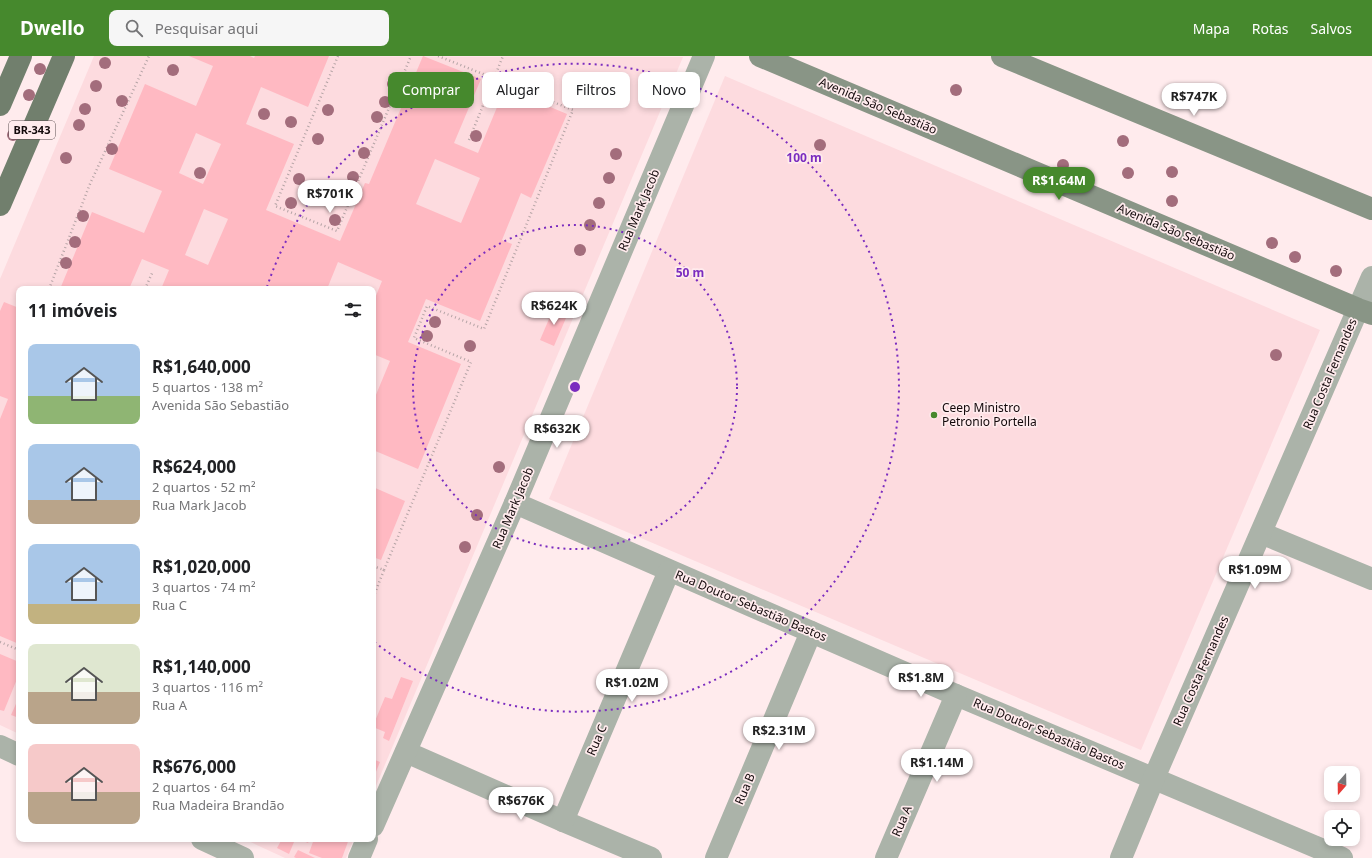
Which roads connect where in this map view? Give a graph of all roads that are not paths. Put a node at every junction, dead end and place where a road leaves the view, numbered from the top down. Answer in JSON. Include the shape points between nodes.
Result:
{"nodes":[{"id":1,"x":21,"y":56,"type":"edge"},
{"id":2,"x":64,"y":56,"type":"edge"},
{"id":3,"x":704,"y":56,"type":"edge"},
{"id":4,"x":760,"y":56,"type":"edge"},
{"id":5,"x":1002,"y":56,"type":"edge"},
{"id":6,"x":0,"y":106,"type":"edge"},
{"id":7,"x":0,"y":205,"type":"edge"},
{"id":8,"x":1372,"y":209,"type":"edge"},
{"id":9,"x":1372,"y":277,"type":"edge"},
{"id":10,"x":1365,"y":311,"type":"edge"},
{"id":11,"x":515,"y":503,"type":"junction"},
{"id":12,"x":1261,"y":533,"type":"junction"},
{"id":13,"x":669,"y":571,"type":"junction"},
{"id":14,"x":1372,"y":579,"type":"edge"},
{"id":15,"x":811,"y":632,"type":"junction"},
{"id":16,"x":956,"y":695,"type":"junction"},
{"id":17,"x":0,"y":746,"type":"edge"},
{"id":18,"x":406,"y":752,"type":"junction"},
{"id":19,"x":16,"y":754,"type":"edge"},
{"id":20,"x":1154,"y":778,"type":"junction"},
{"id":21,"x":376,"y":819,"type":"edge"},
{"id":22,"x":562,"y":821,"type":"junction"},
{"id":23,"x":208,"y":842,"type":"edge"},
{"id":24,"x":366,"y":842,"type":"edge"},
{"id":25,"x":243,"y":858,"type":"edge"},
{"id":26,"x":359,"y":858,"type":"edge"},
{"id":27,"x":651,"y":858,"type":"edge"},
{"id":28,"x":716,"y":858,"type":"edge"},
{"id":29,"x":886,"y":858,"type":"edge"},
{"id":30,"x":1121,"y":858,"type":"edge"},
{"id":31,"x":1342,"y":858,"type":"edge"}],
"edges":[{"from":1,"to":6,"type":"main road","number":"BR-343"},
{"from":2,"to":7,"type":"main road","number":"BR-343"},
{"from":3,"to":11,"type":"street","name":"Rua Mark Jacob"},
{"from":4,"to":10,"type":"main road","name":"Avenida São Sebastião"},
{"from":5,"to":8,"type":"main road"},
{"from":9,"to":10,"type":"street","name":"Rua Costa Fernandes"},
{"from":10,"to":12,"type":"street","name":"Rua Costa Fernandes"},
{"from":11,"to":13,"type":"street","name":"Rua Doutor Sebastião Bastos"},
{"from":11,"to":18,"type":"street","name":"Rua Mark Jacob"},
{"from":12,"to":14,"type":"street"},
{"from":12,"to":20,"type":"street","name":"Rua Costa Fernandes"},
{"from":13,"to":15,"type":"street","name":"Rua Doutor Sebastião Bastos"},
{"from":13,"to":22,"type":"street","name":"Rua C"},
{"from":15,"to":16,"type":"street","name":"Rua Doutor Sebastião Bastos"},
{"from":15,"to":28,"type":"street","name":"Rua B"},
{"from":16,"to":20,"type":"street","name":"Rua Doutor Sebastião Bastos"},
{"from":16,"to":29,"type":"street","name":"Rua A"},
{"from":17,"to":19,"type":"street"},
{"from":18,"to":21,"type":"street","name":"Rua Mark Jacob"},
{"from":18,"to":22,"type":"street"},
{"from":20,"to":30,"type":"street","name":"Rua Costa Fernandes"},
{"from":20,"to":31,"type":"street","name":"Rua Doutor Sebastião Bastos"},
{"from":22,"to":27,"type":"street"},
{"from":23,"to":25,"type":"street"},
{"from":24,"to":26,"type":"street"}]}
